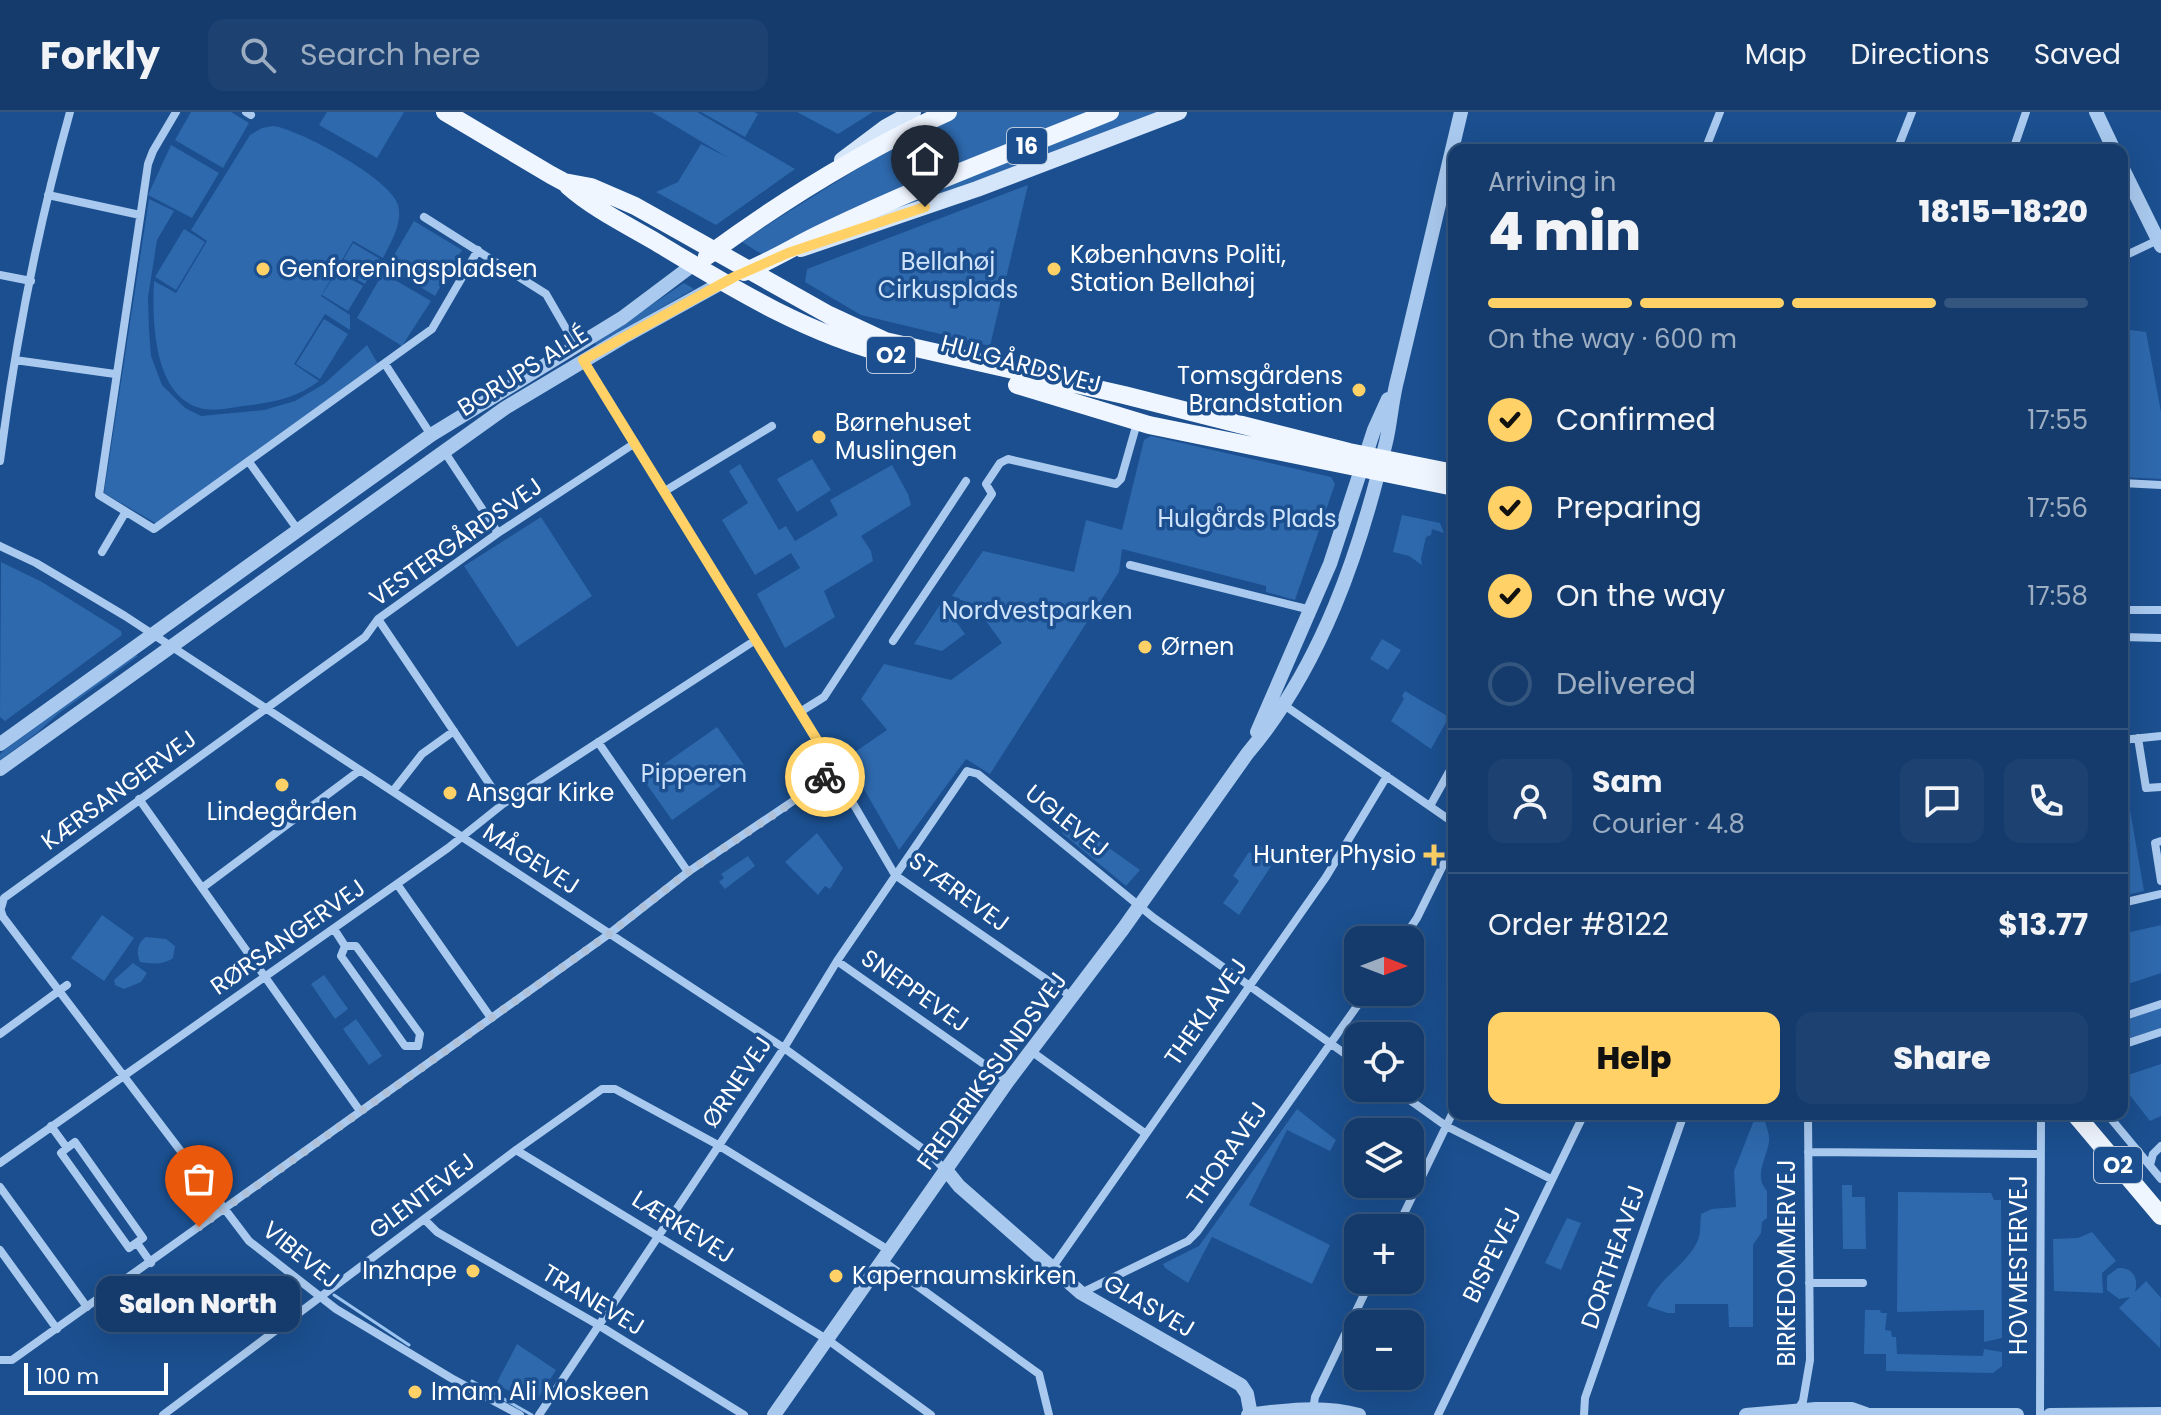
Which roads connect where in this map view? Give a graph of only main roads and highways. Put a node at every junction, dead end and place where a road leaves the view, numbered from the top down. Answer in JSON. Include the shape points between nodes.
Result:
{"nodes":[{"id":1,"x":445,"y":112,"type":"edge"},
{"id":2,"x":913,"y":112,"type":"edge"},
{"id":3,"x":948,"y":112,"type":"edge"},
{"id":4,"x":1110,"y":112,"type":"edge"},
{"id":5,"x":1179,"y":112,"type":"edge"},
{"id":6,"x":815,"y":181,"type":"junction"},
{"id":7,"x":564,"y":182,"type":"junction"},
{"id":8,"x":788,"y":253,"type":"junction"},
{"id":9,"x":704,"y":257,"type":"junction"},
{"id":10,"x":736,"y":276,"type":"junction"},
{"id":11,"x":1371,"y":465,"type":"junction"},
{"id":12,"x":1448,"y":472,"type":"edge"},
{"id":13,"x":1448,"y":485,"type":"edge"},
{"id":14,"x":2080,"y":1120,"type":"edge"},
{"id":15,"x":2161,"y":1216,"type":"edge"}],
"edges":[{"from":1,"to":7,"type":"main road","name":"HULGÅRDSVEJ","number":"O2"},
{"from":2,"to":6,"type":"main road","name":"BORUPS ALLÉ"},
{"from":3,"to":6,"type":"main road"},
{"from":4,"to":8,"type":"main road","number":"16","via":[[850,220]]},
{"from":5,"to":8,"type":"main road","name":"BORUPS ALLÉ"},
{"from":6,"to":9,"type":"main road","name":"BORUPS ALLÉ"},
{"from":7,"to":9,"type":"main road","name":"HULGÅRDSVEJ","number":"O2","via":[[611,216]]},
{"from":7,"to":9,"type":"main road","name":"HULGÅRDSVEJ","number":"O2","via":[[635,206]]},
{"from":8,"to":10,"type":"main road","name":"BORUPS ALLÉ","number":"16"},
{"from":9,"to":10,"type":"main road","name":"HULGÅRDSVEJ","number":"O2"},
{"from":9,"to":10,"type":"main road","name":"HULGÅRDSVEJ","number":"O2"},
{"from":10,"to":11,"type":"main road","name":"HULGÅRDSVEJ","number":"O2","via":[[865,333],[913,348],[1124,395]]},
{"from":10,"to":11,"type":"main road","name":"HULGÅRDSVEJ","number":"O2","via":[[792,320],[840,340],[1138,422]]},
{"from":11,"to":12,"type":"main road","number":"O2"},
{"from":11,"to":13,"type":"main road","number":"O2"},
{"from":14,"to":15,"type":"main road","number":"O2"}]}
